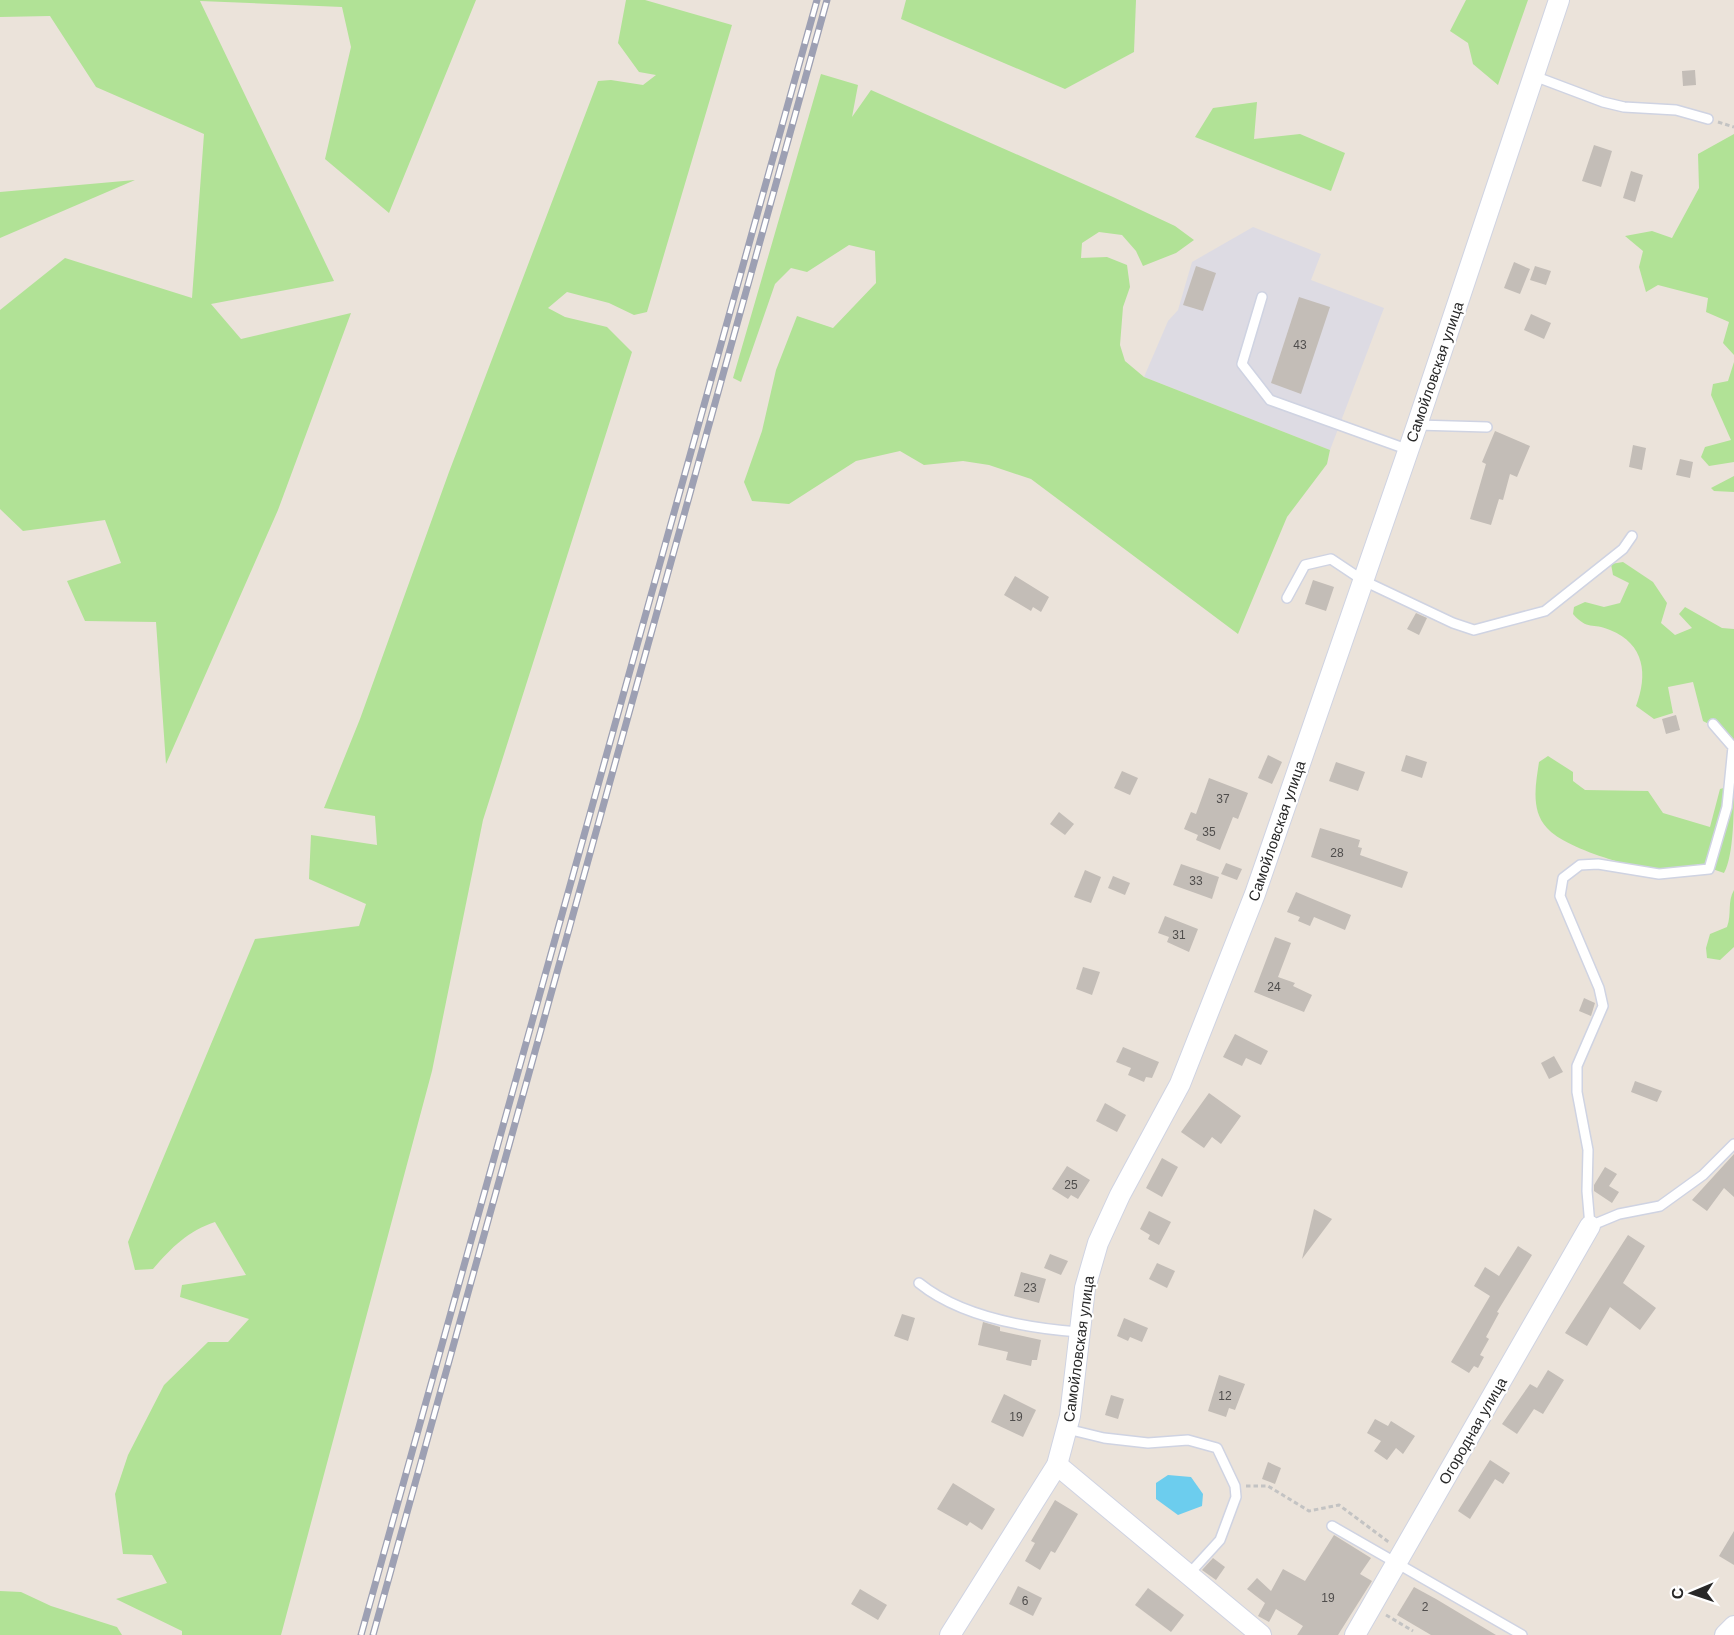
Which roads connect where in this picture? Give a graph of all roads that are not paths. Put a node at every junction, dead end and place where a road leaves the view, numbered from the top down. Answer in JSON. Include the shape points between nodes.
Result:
{"nodes":[{"id":1,"x":1559,"y":0,"type":"edge"},
{"id":2,"x":1534,"y":76,"type":"junction"},
{"id":3,"x":1708,"y":119,"type":"dead end"},
{"id":4,"x":1262,"y":297,"type":"dead end"},
{"id":5,"x":1417,"y":425,"type":"junction"},
{"id":6,"x":1487,"y":427,"type":"dead end"},
{"id":7,"x":1409,"y":450,"type":"junction"},
{"id":8,"x":1632,"y":536,"type":"dead end"},
{"id":9,"x":1364,"y":582,"type":"junction"},
{"id":10,"x":1287,"y":598,"type":"dead end"},
{"id":11,"x":1713,"y":724,"type":"dead end"},
{"id":12,"x":1734,"y":1144,"type":"edge"},
{"id":13,"x":1590,"y":1226,"type":"junction"},
{"id":14,"x":919,"y":1283,"type":"dead end"},
{"id":15,"x":1078,"y":1332,"type":"junction"},
{"id":16,"x":1067,"y":1429,"type":"junction"},
{"id":17,"x":1057,"y":1465,"type":"junction"},
{"id":18,"x":1332,"y":1526,"type":"dead end"},
{"id":19,"x":1399,"y":1559,"type":"junction"},
{"id":20,"x":1188,"y":1575,"type":"junction"},
{"id":21,"x":1734,"y":1626,"type":"edge"},
{"id":22,"x":950,"y":1635,"type":"edge"},
{"id":23,"x":1261,"y":1635,"type":"edge"},
{"id":24,"x":1355,"y":1635,"type":"edge"},
{"id":25,"x":1522,"y":1635,"type":"edge"},
{"id":26,"x":1725,"y":1635,"type":"edge"}],
"edges":[{"from":1,"to":2,"type":"street","name":"Самойловская улица"},
{"from":2,"to":3,"type":"lane","via":[[1603,102],[1676,110]]},
{"from":2,"to":5,"type":"street","name":"Самойловская улица"},
{"from":4,"to":7,"type":"lane","via":[[1242,364],[1270,400]]},
{"from":5,"to":6,"type":"lane"},
{"from":5,"to":7,"type":"street","name":"Самойловская улица"},
{"from":7,"to":9,"type":"street","name":"Самойловская улица"},
{"from":8,"to":9,"type":"lane","via":[[1623,549],[1545,610],[1474,630]]},
{"from":9,"to":10,"type":"lane","via":[[1331,559],[1305,565]]},
{"from":9,"to":15,"type":"street","name":"Самойловская улица","via":[[1255,894],[1197,1042],[1180,1084],[1098,1243],[1084,1288]]},
{"from":11,"to":13,"type":"lane","via":[[1733,747],[1727,807],[1709,869],[1659,874],[1598,864],[1580,865],[1563,878],[1560,896],[1603,1006],[1577,1066],[1577,1092],[1588,1150]]},
{"from":12,"to":13,"type":"lane","via":[[1703,1175],[1660,1206],[1619,1214]]},
{"from":13,"to":19,"type":"street","name":"Огородная улица"},
{"from":14,"to":15,"type":"lane","via":[[937,1297],[995,1318],[1045,1330]]},
{"from":15,"to":16,"type":"street","name":"Самойловская улица","via":[[1076,1377]]},
{"from":16,"to":17,"type":"street","name":"Самойловская улица"},
{"from":16,"to":20,"type":"lane","via":[[1148,1443],[1188,1440],[1217,1448],[1235,1486],[1236,1497],[1220,1540]]},
{"from":17,"to":20,"type":"street"},
{"from":17,"to":22,"type":"street","name":"Самойловская улица"},
{"from":18,"to":19,"type":"lane"},
{"from":19,"to":24,"type":"street","name":"Огородная улица"},
{"from":19,"to":25,"type":"lane"},
{"from":20,"to":23,"type":"street"},
{"from":21,"to":26,"type":"street"}]}
